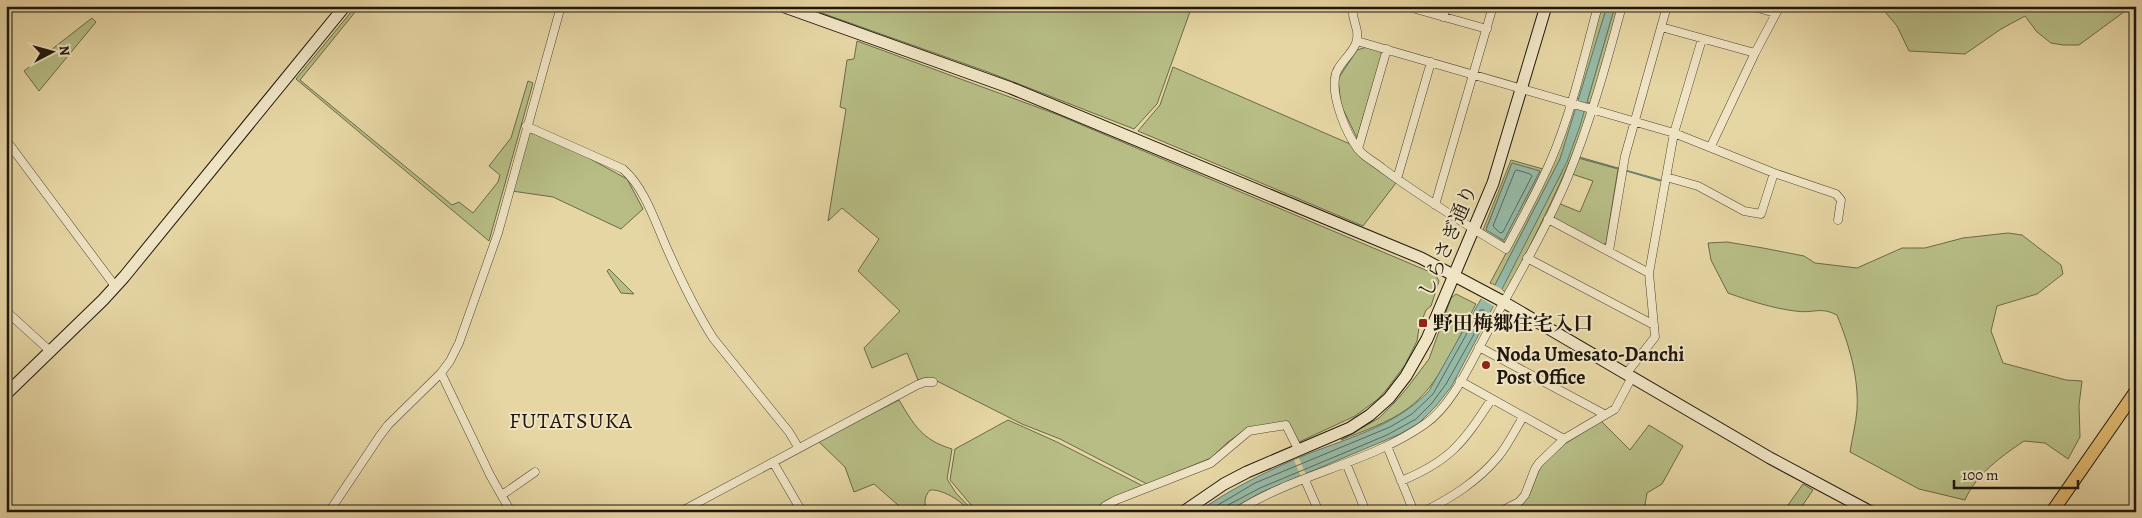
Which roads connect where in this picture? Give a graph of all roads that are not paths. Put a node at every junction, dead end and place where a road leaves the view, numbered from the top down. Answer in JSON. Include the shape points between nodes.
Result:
{"nodes":[{"id":1,"x":345,"y":6,"type":"edge"},
{"id":2,"x":561,"y":6,"type":"edge"},
{"id":3,"x":782,"y":6,"type":"edge"},
{"id":4,"x":1353,"y":6,"type":"edge"},
{"id":5,"x":1405,"y":6,"type":"edge"},
{"id":6,"x":1446,"y":6,"type":"edge"},
{"id":7,"x":1493,"y":6,"type":"edge"},
{"id":8,"x":1546,"y":6,"type":"edge"},
{"id":9,"x":1598,"y":6,"type":"edge"},
{"id":10,"x":1622,"y":6,"type":"edge"},
{"id":11,"x":1751,"y":6,"type":"edge"},
{"id":12,"x":1780,"y":6,"type":"edge"},
{"id":13,"x":1664,"y":7,"type":"edge"},
{"id":14,"x":1775,"y":13,"type":"junction"},
{"id":15,"x":1443,"y":17,"type":"junction"},
{"id":16,"x":1661,"y":27,"type":"junction"},
{"id":17,"x":1487,"y":29,"type":"junction"},
{"id":18,"x":1702,"y":39,"type":"junction"},
{"id":19,"x":1357,"y":41,"type":"junction"},
{"id":20,"x":1387,"y":50,"type":"junction"},
{"id":21,"x":1754,"y":53,"type":"junction"},
{"id":22,"x":1430,"y":62,"type":"junction"},
{"id":23,"x":1473,"y":74,"type":"junction"},
{"id":24,"x":1522,"y":89,"type":"junction"},
{"id":25,"x":1571,"y":103,"type":"junction"},
{"id":26,"x":1593,"y":109,"type":"junction"},
{"id":27,"x":1635,"y":121,"type":"junction"},
{"id":28,"x":526,"y":126,"type":"junction"},
{"id":29,"x":1674,"y":133,"type":"junction"},
{"id":30,"x":7,"y":143,"type":"edge"},
{"id":31,"x":1711,"y":146,"type":"junction"},
{"id":32,"x":1358,"y":149,"type":"junction"},
{"id":33,"x":1774,"y":173,"type":"junction"},
{"id":34,"x":1666,"y":177,"type":"junction"},
{"id":35,"x":1397,"y":179,"type":"junction"},
{"id":36,"x":1435,"y":205,"type":"junction"},
{"id":37,"x":1548,"y":218,"type":"junction"},
{"id":38,"x":1838,"y":220,"type":"dead end"},
{"id":39,"x":1473,"y":228,"type":"junction"},
{"id":40,"x":1609,"y":251,"type":"junction"},
{"id":41,"x":1527,"y":258,"type":"junction"},
{"id":42,"x":1649,"y":273,"type":"junction"},
{"id":43,"x":1453,"y":274,"type":"junction"},
{"id":44,"x":115,"y":286,"type":"junction"},
{"id":45,"x":1502,"y":301,"type":"junction"},
{"id":46,"x":6,"y":311,"type":"edge"},
{"id":47,"x":1654,"y":325,"type":"junction"},
{"id":48,"x":1479,"y":347,"type":"junction"},
{"id":49,"x":50,"y":351,"type":"junction"},
{"id":50,"x":441,"y":374,"type":"junction"},
{"id":51,"x":1629,"y":376,"type":"junction"},
{"id":52,"x":933,"y":382,"type":"dead end"},
{"id":53,"x":1460,"y":382,"type":"junction"},
{"id":54,"x":6,"y":394,"type":"edge"},
{"id":55,"x":2134,"y":397,"type":"edge"},
{"id":56,"x":1491,"y":400,"type":"junction"},
{"id":57,"x":1604,"y":414,"type":"junction"},
{"id":58,"x":1523,"y":417,"type":"junction"},
{"id":59,"x":1564,"y":439,"type":"junction"},
{"id":60,"x":1387,"y":446,"type":"junction"},
{"id":61,"x":798,"y":447,"type":"junction"},
{"id":62,"x":1298,"y":449,"type":"junction"},
{"id":63,"x":773,"y":462,"type":"junction"},
{"id":64,"x":1346,"y":463,"type":"junction"},
{"id":65,"x":535,"y":472,"type":"dead end"},
{"id":66,"x":1305,"y":480,"type":"junction"},
{"id":67,"x":1401,"y":481,"type":"junction"},
{"id":68,"x":502,"y":495,"type":"junction"},
{"id":69,"x":329,"y":512,"type":"edge"},
{"id":70,"x":511,"y":512,"type":"edge"},
{"id":71,"x":680,"y":512,"type":"edge"},
{"id":72,"x":802,"y":512,"type":"edge"},
{"id":73,"x":1099,"y":512,"type":"edge"},
{"id":74,"x":1183,"y":512,"type":"edge"},
{"id":75,"x":1236,"y":512,"type":"edge"},
{"id":76,"x":1319,"y":512,"type":"edge"},
{"id":77,"x":1366,"y":512,"type":"edge"},
{"id":78,"x":1414,"y":512,"type":"edge"},
{"id":79,"x":1423,"y":512,"type":"edge"},
{"id":80,"x":1499,"y":512,"type":"edge"},
{"id":81,"x":1871,"y":512,"type":"edge"},
{"id":82,"x":2052,"y":512,"type":"edge"}],
"edges":[{"from":1,"to":44,"type":"street"},
{"from":2,"to":28,"type":"street"},
{"from":3,"to":43,"type":"street","via":[[1020,92]]},
{"from":4,"to":19,"type":"street"},
{"from":5,"to":15,"type":"street"},
{"from":6,"to":15,"type":"street"},
{"from":7,"to":17,"type":"street"},
{"from":8,"to":24,"type":"street","name":"しらさぎ通り"},
{"from":9,"to":25,"type":"street"},
{"from":10,"to":26,"type":"street"},
{"from":11,"to":14,"type":"street"},
{"from":12,"to":14,"type":"street"},
{"from":13,"to":16,"type":"street"},
{"from":14,"to":21,"type":"street"},
{"from":15,"to":17,"type":"street"},
{"from":16,"to":18,"type":"street"},
{"from":16,"to":27,"type":"street"},
{"from":17,"to":23,"type":"street"},
{"from":18,"to":21,"type":"street"},
{"from":18,"to":29,"type":"street"},
{"from":19,"to":20,"type":"street"},
{"from":19,"to":32,"type":"street","via":[[1335,77],[1338,106]]},
{"from":20,"to":22,"type":"street"},
{"from":20,"to":32,"type":"street"},
{"from":21,"to":31,"type":"street"},
{"from":22,"to":23,"type":"street"},
{"from":22,"to":35,"type":"street"},
{"from":23,"to":24,"type":"street"},
{"from":23,"to":36,"type":"street"},
{"from":24,"to":25,"type":"street"},
{"from":24,"to":39,"type":"street","name":"しらさぎ通り","via":[[1493,182]]},
{"from":25,"to":26,"type":"street"},
{"from":25,"to":39,"type":"street","via":[[1552,158],[1506,249]]},
{"from":26,"to":27,"type":"street"},
{"from":26,"to":37,"type":"street"},
{"from":27,"to":29,"type":"street"},
{"from":27,"to":40,"type":"street","via":[[1625,156]]},
{"from":28,"to":50,"type":"street","via":[[498,233],[459,343]]},
{"from":28,"to":61,"type":"street","via":[[622,169],[632,177],[692,304],[708,330]]},
{"from":29,"to":31,"type":"street"},
{"from":29,"to":34,"type":"street"},
{"from":30,"to":44,"type":"street"},
{"from":31,"to":33,"type":"street"},
{"from":32,"to":35,"type":"street"},
{"from":33,"to":34,"type":"street","via":[[1761,214],[1744,211],[1698,186]]},
{"from":33,"to":38,"type":"street","via":[[1836,194],[1841,200]]},
{"from":34,"to":42,"type":"street"},
{"from":35,"to":36,"type":"street"},
{"from":36,"to":39,"type":"street"},
{"from":37,"to":40,"type":"street"},
{"from":37,"to":41,"type":"street"},
{"from":39,"to":43,"type":"street","name":"しらさぎ通り"},
{"from":40,"to":42,"type":"street"},
{"from":41,"to":45,"type":"street"},
{"from":41,"to":47,"type":"street"},
{"from":42,"to":47,"type":"street"},
{"from":43,"to":45,"type":"street"},
{"from":43,"to":62,"type":"street","name":"しらさぎ通り","via":[[1418,356],[1389,398],[1350,428]]},
{"from":44,"to":49,"type":"street"},
{"from":45,"to":48,"type":"street"},
{"from":45,"to":51,"type":"street"},
{"from":46,"to":49,"type":"street"},
{"from":47,"to":51,"type":"street","via":[[1655,337]]},
{"from":48,"to":53,"type":"street"},
{"from":48,"to":57,"type":"street"},
{"from":49,"to":54,"type":"street"},
{"from":50,"to":68,"type":"street"},
{"from":50,"to":69,"type":"street","via":[[388,425]]},
{"from":51,"to":57,"type":"street","via":[[1615,409]]},
{"from":51,"to":81,"type":"street"},
{"from":52,"to":61,"type":"street","via":[[917,385]]},
{"from":53,"to":56,"type":"street"},
{"from":53,"to":60,"type":"street","via":[[1427,423]]},
{"from":55,"to":82,"type":"main road"},
{"from":56,"to":58,"type":"street"},
{"from":56,"to":67,"type":"street","via":[[1471,432],[1448,456]]},
{"from":57,"to":59,"type":"street"},
{"from":58,"to":59,"type":"street"},
{"from":58,"to":79,"type":"street","via":[[1499,456],[1486,470],[1461,491]]},
{"from":59,"to":80,"type":"street","via":[[1539,463],[1526,495]]},
{"from":60,"to":64,"type":"street"},
{"from":60,"to":67,"type":"street"},
{"from":61,"to":63,"type":"street"},
{"from":62,"to":73,"type":"street","via":[[1286,425],[1254,430],[1236,440],[1211,463],[1116,500]]},
{"from":62,"to":74,"type":"street","name":"しらさぎ通り","via":[[1224,484]]},
{"from":63,"to":71,"type":"street"},
{"from":63,"to":72,"type":"street"},
{"from":64,"to":66,"type":"street"},
{"from":64,"to":77,"type":"street"},
{"from":65,"to":68,"type":"street"},
{"from":66,"to":75,"type":"street"},
{"from":66,"to":76,"type":"street"},
{"from":67,"to":78,"type":"street"},
{"from":68,"to":70,"type":"street"}]}
